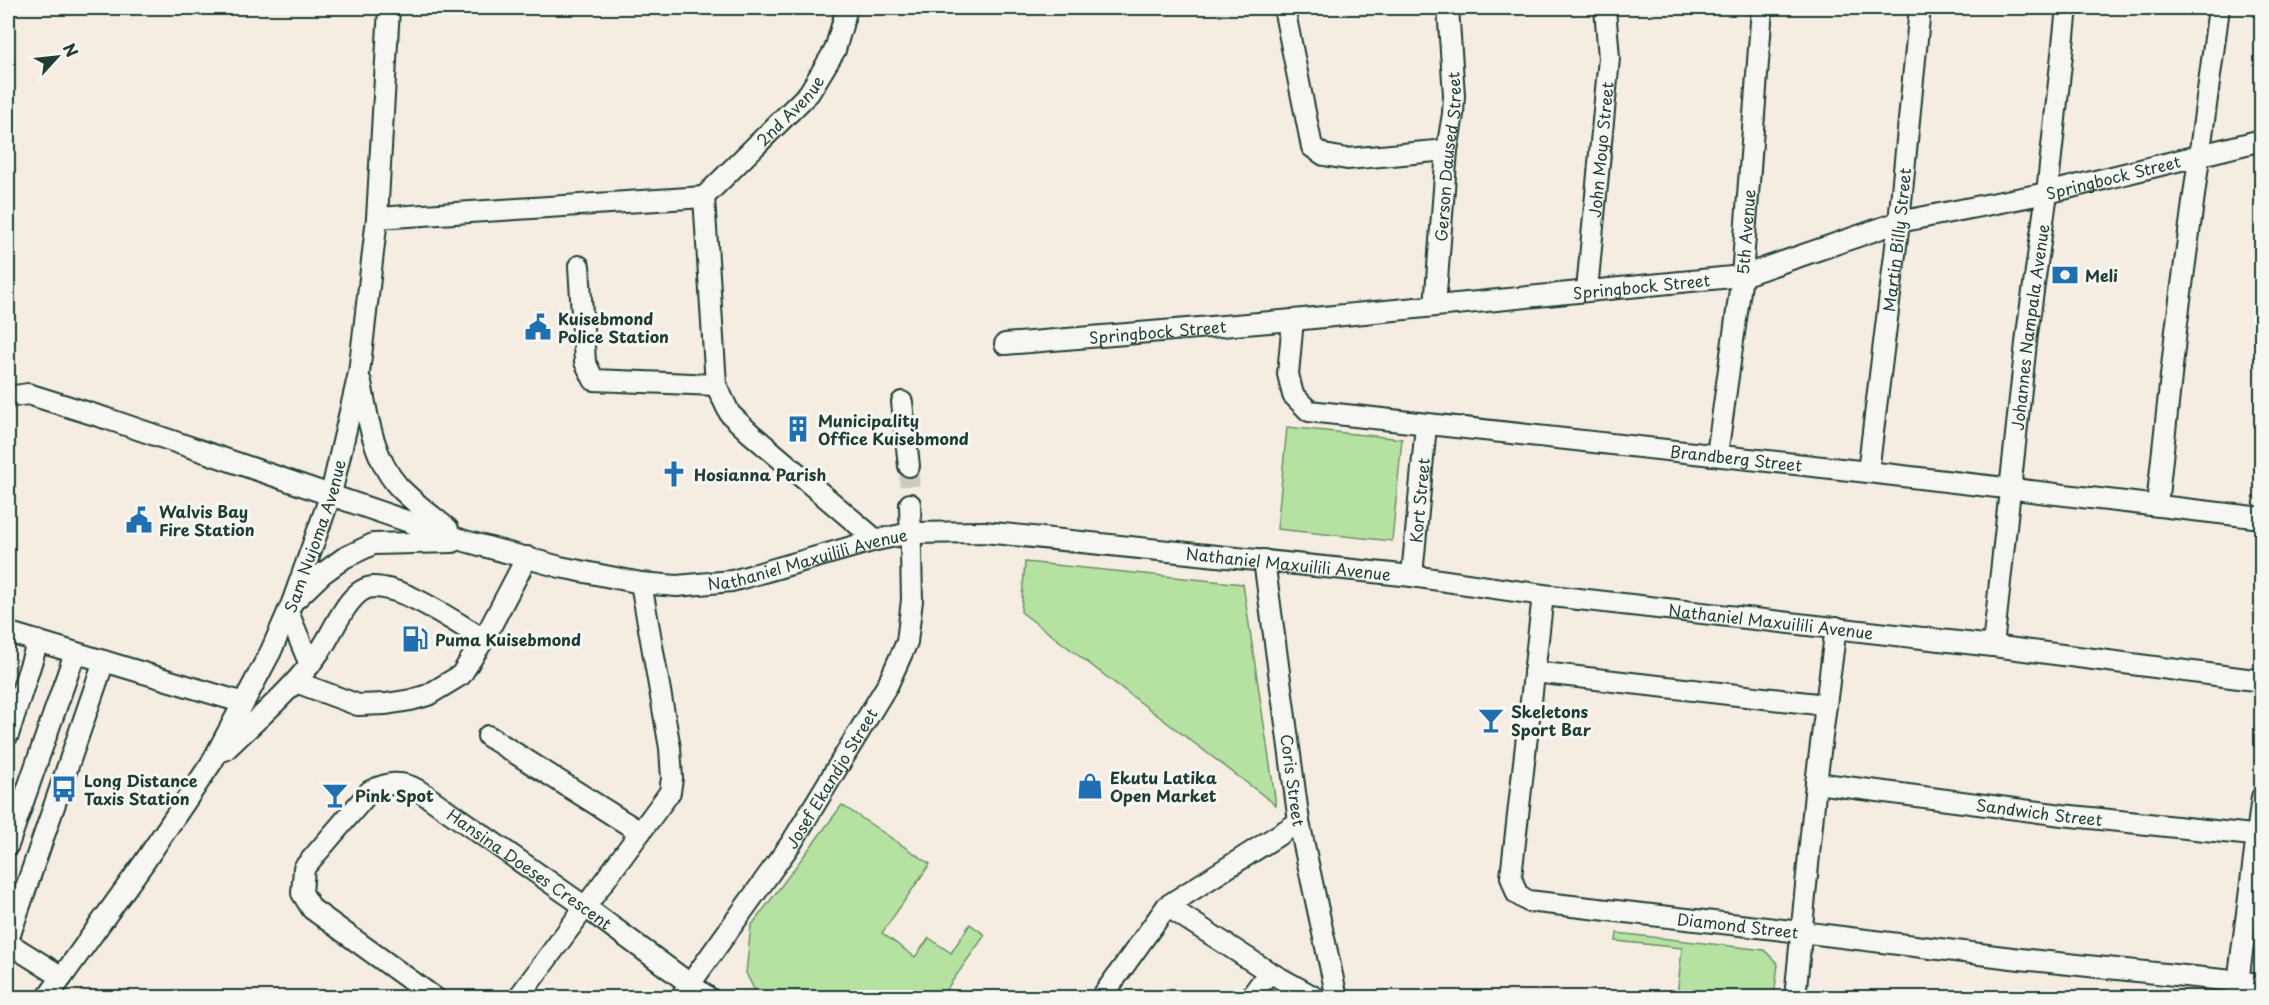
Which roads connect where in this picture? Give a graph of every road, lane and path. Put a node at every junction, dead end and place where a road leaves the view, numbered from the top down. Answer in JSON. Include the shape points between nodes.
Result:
{"nodes":[{"id":1,"x":389,"y":8,"type":"edge"},
{"id":2,"x":847,"y":8,"type":"edge"},
{"id":3,"x":1284,"y":8,"type":"edge"},
{"id":4,"x":1448,"y":8,"type":"edge"},
{"id":5,"x":1605,"y":8,"type":"edge"},
{"id":6,"x":1762,"y":8,"type":"edge"},
{"id":7,"x":1920,"y":8,"type":"edge"},
{"id":8,"x":2067,"y":8,"type":"edge"},
{"id":9,"x":2218,"y":8,"type":"edge"},
{"id":10,"x":2262,"y":140,"type":"edge"},
{"id":11,"x":1447,"y":150,"type":"junction"},
{"id":12,"x":2198,"y":158,"type":"junction"},
{"id":13,"x":2047,"y":193,"type":"junction"},
{"id":14,"x":704,"y":197,"type":"junction"},
{"id":15,"x":377,"y":218,"type":"junction"},
{"id":16,"x":1899,"y":222,"type":"junction"},
{"id":17,"x":579,"y":266,"type":"dead end"},
{"id":18,"x":1742,"y":276,"type":"junction"},
{"id":19,"x":1587,"y":290,"type":"junction"},
{"id":20,"x":1435,"y":306,"type":"junction"},
{"id":21,"x":1293,"y":320,"type":"junction"},
{"id":22,"x":1005,"y":344,"type":"dead end"},
{"id":23,"x":359,"y":373,"type":"junction"},
{"id":24,"x":716,"y":386,"type":"junction"},
{"id":25,"x":8,"y":397,"type":"edge"},
{"id":26,"x":902,"y":402,"type":"dead end"},
{"id":27,"x":1426,"y":425,"type":"junction"},
{"id":28,"x":1717,"y":455,"type":"junction"},
{"id":29,"x":909,"y":466,"type":"tunnel mouth"},
{"id":30,"x":1868,"y":472,"type":"junction"},
{"id":31,"x":2011,"y":490,"type":"junction"},
{"id":32,"x":331,"y":494,"type":"junction"},
{"id":33,"x":910,"y":504,"type":"tunnel mouth"},
{"id":34,"x":2157,"y":505,"type":"junction"},
{"id":35,"x":2262,"y":518,"type":"edge"},
{"id":36,"x":911,"y":533,"type":"junction"},
{"id":37,"x":876,"y":540,"type":"junction"},
{"id":38,"x":465,"y":541,"type":"junction"},
{"id":39,"x":527,"y":557,"type":"junction"},
{"id":40,"x":1264,"y":560,"type":"junction"},
{"id":41,"x":1412,"y":576,"type":"junction"},
{"id":42,"x":641,"y":583,"type":"junction"},
{"id":43,"x":1543,"y":595,"type":"junction"},
{"id":44,"x":290,"y":608,"type":"junction"},
{"id":45,"x":1836,"y":627,"type":"junction"},
{"id":46,"x":8,"y":635,"type":"edge"},
{"id":47,"x":484,"y":639,"type":"junction"},
{"id":48,"x":38,"y":641,"type":"junction"},
{"id":49,"x":1993,"y":646,"type":"junction"},
{"id":50,"x":75,"y":652,"type":"junction"},
{"id":51,"x":104,"y":661,"type":"junction"},
{"id":52,"x":310,"y":664,"type":"junction"},
{"id":53,"x":1534,"y":672,"type":"junction"},
{"id":54,"x":2262,"y":681,"type":"edge"},
{"id":55,"x":296,"y":682,"type":"junction"},
{"id":56,"x":244,"y":703,"type":"junction"},
{"id":57,"x":1826,"y":705,"type":"junction"},
{"id":58,"x":8,"y":735,"type":"edge"},
{"id":59,"x":488,"y":736,"type":"dead end"},
{"id":60,"x":212,"y":762,"type":"junction"},
{"id":61,"x":1816,"y":783,"type":"junction"},
{"id":62,"x":2262,"y":798,"type":"edge"},
{"id":63,"x":1299,"y":822,"type":"junction"},
{"id":64,"x":640,"y":832,"type":"junction"},
{"id":65,"x":2259,"y":836,"type":"edge"},
{"id":66,"x":8,"y":845,"type":"edge"},
{"id":67,"x":584,"y":906,"type":"junction"},
{"id":68,"x":1167,"y":906,"type":"junction"},
{"id":69,"x":1802,"y":932,"type":"junction"},
{"id":70,"x":8,"y":941,"type":"edge"},
{"id":71,"x":1269,"y":972,"type":"junction"},
{"id":72,"x":62,"y":977,"type":"junction"},
{"id":73,"x":2262,"y":984,"type":"edge"},
{"id":74,"x":2237,"y":989,"type":"edge"},
{"id":75,"x":685,"y":991,"type":"edge"},
{"id":76,"x":47,"y":998,"type":"edge"},
{"id":77,"x":435,"y":998,"type":"edge"},
{"id":78,"x":518,"y":998,"type":"edge"},
{"id":79,"x":709,"y":998,"type":"edge"},
{"id":80,"x":1101,"y":998,"type":"edge"},
{"id":81,"x":1250,"y":998,"type":"edge"},
{"id":82,"x":1269,"y":998,"type":"edge"},
{"id":83,"x":1317,"y":998,"type":"edge"},
{"id":84,"x":1337,"y":998,"type":"edge"},
{"id":85,"x":1795,"y":998,"type":"edge"}],
"edges":[{"from":1,"to":15,"type":"street","name":"Sam Nujoma Avenue"},
{"from":2,"to":14,"type":"street","name":"2nd Avenue","via":[[835,50],[809,93]]},
{"from":3,"to":11,"type":"street","via":[[1312,147],[1324,155],[1347,159]]},
{"from":4,"to":11,"type":"street","name":"Gerson Daused Street","via":[[1454,94]]},
{"from":5,"to":19,"type":"street","name":"John Moyo Street","via":[[1609,58]]},
{"from":6,"to":18,"type":"street","name":"5th Avenue"},
{"from":7,"to":16,"type":"street","name":"Martin Billy Street"},
{"from":8,"to":13,"type":"street","name":"Johannes Nampala Avenue"},
{"from":9,"to":12,"type":"street"},
{"from":10,"to":12,"type":"street","name":"Springbock Street"},
{"from":11,"to":20,"type":"street","name":"Gerson Daused Street"},
{"from":12,"to":13,"type":"street","name":"Springbock Street"},
{"from":12,"to":34,"type":"street"},
{"from":13,"to":16,"type":"street","name":"Springbock Street"},
{"from":13,"to":31,"type":"street","name":"Johannes Nampala Avenue"},
{"from":14,"to":15,"type":"street"},
{"from":14,"to":24,"type":"street"},
{"from":15,"to":23,"type":"street","name":"Sam Nujoma Avenue"},
{"from":16,"to":18,"type":"street","name":"Springbock Street"},
{"from":16,"to":30,"type":"street","name":"Martin Billy Street"},
{"from":17,"to":24,"type":"street","via":[[585,362],[594,380]]},
{"from":18,"to":19,"type":"street","name":"Springbock Street"},
{"from":18,"to":28,"type":"street","name":"5th Avenue"},
{"from":19,"to":20,"type":"street","name":"Springbock Street"},
{"from":20,"to":21,"type":"street","name":"Springbock Street"},
{"from":21,"to":22,"type":"street","name":"Springbock Street"},
{"from":21,"to":27,"type":"street","name":"Brandberg Street","via":[[1288,374],[1293,395],[1309,411]]},
{"from":23,"to":32,"type":"street","name":"Sam Nujoma Avenue"},
{"from":23,"to":38,"type":"street","via":[[378,451],[397,484]]},
{"from":24,"to":37,"type":"street","via":[[730,414],[750,434]]},
{"from":25,"to":32,"type":"street","name":"Nathaniel Maxuilili Avenue","via":[[28,394],[108,418]]},
{"from":26,"to":29,"type":"street"},
{"from":27,"to":28,"type":"street","name":"Brandberg Street"},
{"from":27,"to":41,"type":"street","name":"Kort Street"},
{"from":28,"to":30,"type":"street","name":"Brandberg Street"},
{"from":30,"to":31,"type":"street","name":"Brandberg Street"},
{"from":31,"to":34,"type":"street","name":"Brandberg Street"},
{"from":31,"to":49,"type":"street","name":"Johannes Nampala Avenue"},
{"from":32,"to":38,"type":"street","name":"Nathaniel Maxuilili Avenue"},
{"from":32,"to":44,"type":"street","name":"Sam Nujoma Avenue"},
{"from":33,"to":36,"type":"street","name":"Josef Ekandjo Street"},
{"from":34,"to":35,"type":"street","name":"Brandberg Street"},
{"from":36,"to":37,"type":"street","name":"Nathaniel Maxuilili Avenue"},
{"from":36,"to":40,"type":"street","name":"Nathaniel Maxuilili Avenue","via":[[984,532]]},
{"from":36,"to":75,"type":"street","name":"Josef Ekandjo Street","via":[[912,600],[907,642],[888,684],[792,842]]},
{"from":37,"to":42,"type":"street","name":"Nathaniel Maxuilili Avenue","via":[[732,581],[677,586]]},
{"from":38,"to":39,"type":"street","name":"Nathaniel Maxuilili Avenue"},
{"from":38,"to":44,"type":"street","via":[[373,544],[322,574]]},
{"from":39,"to":42,"type":"street","name":"Nathaniel Maxuilili Avenue"},
{"from":39,"to":47,"type":"street"},
{"from":40,"to":41,"type":"street","name":"Nathaniel Maxuilili Avenue"},
{"from":40,"to":63,"type":"street","name":"Coris Street"},
{"from":41,"to":43,"type":"street","name":"Nathaniel Maxuilili Avenue"},
{"from":42,"to":64,"type":"street","via":[[672,778],[670,792]]},
{"from":43,"to":45,"type":"street","name":"Nathaniel Maxuilili Avenue"},
{"from":43,"to":53,"type":"street","name":"Diamond Street"},
{"from":44,"to":52,"type":"street"},
{"from":44,"to":56,"type":"street","name":"Sam Nujoma Avenue"},
{"from":45,"to":49,"type":"street","name":"Nathaniel Maxuilili Avenue"},
{"from":45,"to":57,"type":"street"},
{"from":46,"to":48,"type":"street"},
{"from":47,"to":52,"type":"street","via":[[399,591],[371,587],[351,601]]},
{"from":47,"to":55,"type":"street","via":[[461,675],[411,700],[358,705]]},
{"from":48,"to":50,"type":"street"},
{"from":48,"to":58,"type":"street"},
{"from":49,"to":54,"type":"street","name":"Nathaniel Maxuilili Avenue"},
{"from":50,"to":51,"type":"street"},
{"from":50,"to":66,"type":"street"},
{"from":51,"to":56,"type":"street"},
{"from":51,"to":70,"type":"street"},
{"from":52,"to":55,"type":"street"},
{"from":53,"to":57,"type":"street"},
{"from":53,"to":69,"type":"street","name":"Diamond Street","via":[[1511,877],[1517,894],[1528,901]]},
{"from":55,"to":60,"type":"street"},
{"from":56,"to":60,"type":"street","name":"Sam Nujoma Avenue"},
{"from":57,"to":61,"type":"street"},
{"from":59,"to":64,"type":"street"},
{"from":60,"to":72,"type":"street","name":"Sam Nujoma Avenue"},
{"from":61,"to":65,"type":"street","name":"Sandwich Street"},
{"from":61,"to":69,"type":"street"},
{"from":62,"to":65,"type":"street"},
{"from":63,"to":68,"type":"street"},
{"from":63,"to":84,"type":"street","name":"Coris Street"},
{"from":64,"to":67,"type":"street"},
{"from":65,"to":74,"type":"street"},
{"from":67,"to":75,"type":"street","name":"Hansina Doeses Crescent"},
{"from":67,"to":77,"type":"street","name":"Hansina Doeses Crescent","via":[[406,783],[385,784],[370,791],[304,868],[302,893],[312,909]]},
{"from":67,"to":78,"type":"street"},
{"from":68,"to":71,"type":"street"},
{"from":68,"to":80,"type":"street"},
{"from":69,"to":74,"type":"street","name":"Diamond Street"},
{"from":69,"to":85,"type":"street"},
{"from":70,"to":72,"type":"street"},
{"from":71,"to":81,"type":"street"},
{"from":71,"to":82,"type":"street"},
{"from":71,"to":83,"type":"street"},
{"from":72,"to":76,"type":"street","name":"Sam Nujoma Avenue"},
{"from":73,"to":74,"type":"street","name":"Diamond Street"},
{"from":75,"to":79,"type":"street","name":"Hansina Doeses Crescent"}]}
